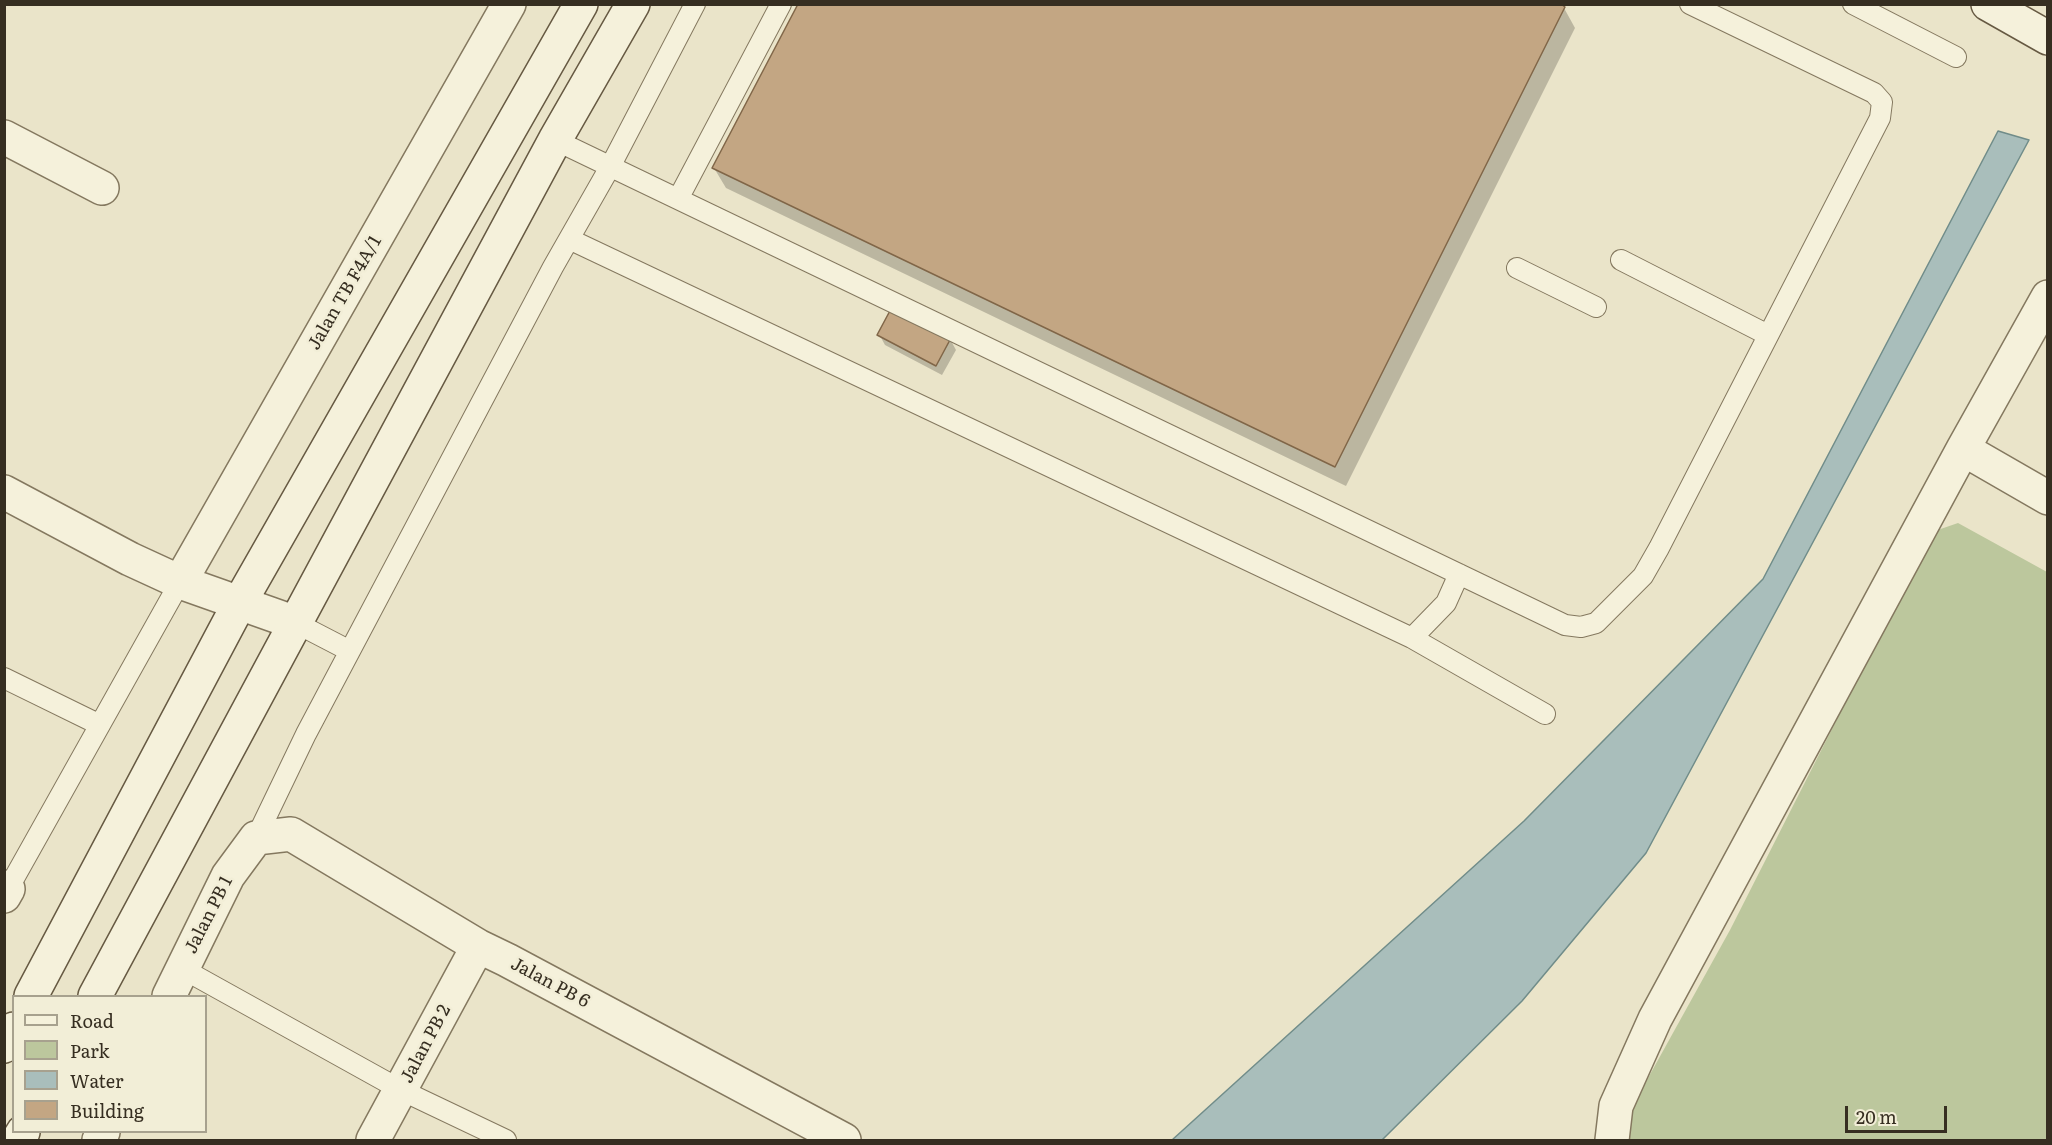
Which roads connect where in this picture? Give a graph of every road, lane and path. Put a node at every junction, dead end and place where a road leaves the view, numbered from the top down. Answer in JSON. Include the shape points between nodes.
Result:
{"nodes":[{"id":1,"x":509,"y":4,"type":"edge"},
{"id":2,"x":581,"y":4,"type":"edge"},
{"id":3,"x":633,"y":4,"type":"edge"},
{"id":4,"x":695,"y":4,"type":"edge"},
{"id":5,"x":782,"y":4,"type":"edge"},
{"id":6,"x":1690,"y":4,"type":"edge"},
{"id":7,"x":1853,"y":4,"type":"edge"},
{"id":8,"x":1988,"y":4,"type":"edge"},
{"id":9,"x":2048,"y":38,"type":"edge"},
{"id":10,"x":1956,"y":57,"type":"dead end"},
{"id":11,"x":4,"y":136,"type":"edge"},
{"id":12,"x":555,"y":140,"type":"junction"},
{"id":13,"x":610,"y":167,"type":"junction"},
{"id":14,"x":102,"y":188,"type":"dead end"},
{"id":15,"x":678,"y":199,"type":"junction"},
{"id":16,"x":569,"y":239,"type":"junction"},
{"id":17,"x":1621,"y":260,"type":"dead end"},
{"id":18,"x":1517,"y":268,"type":"dead end"},
{"id":19,"x":2048,"y":297,"type":"edge"},
{"id":20,"x":1596,"y":307,"type":"dead end"},
{"id":21,"x":1768,"y":335,"type":"junction"},
{"id":22,"x":1963,"y":449,"type":"junction"},
{"id":23,"x":4,"y":492,"type":"edge"},
{"id":24,"x":2048,"y":498,"type":"edge"},
{"id":25,"x":1459,"y":574,"type":"junction"},
{"id":26,"x":180,"y":582,"type":"junction"},
{"id":27,"x":240,"y":602,"type":"junction"},
{"id":28,"x":296,"y":623,"type":"junction"},
{"id":29,"x":1412,"y":638,"type":"junction"},
{"id":30,"x":350,"y":651,"type":"junction"},
{"id":31,"x":4,"y":678,"type":"edge"},
{"id":32,"x":1545,"y":714,"type":"dead end"},
{"id":33,"x":100,"y":725,"type":"junction"},
{"id":34,"x":256,"y":838,"type":"junction"},
{"id":35,"x":6,"y":891,"type":"edge"},
{"id":36,"x":478,"y":946,"type":"junction"},
{"id":37,"x":176,"y":983,"type":"edge"},
{"id":38,"x":32,"y":995,"type":"edge"},
{"id":39,"x":96,"y":995,"type":"edge"},
{"id":40,"x":201,"y":995,"type":"edge"},
{"id":41,"x":207,"y":998,"type":"edge"},
{"id":42,"x":12,"y":1032,"type":"edge"},
{"id":43,"x":4,"y":1046,"type":"edge"},
{"id":44,"x":401,"y":1090,"type":"junction"},
{"id":45,"x":373,"y":1140,"type":"edge"},
{"id":46,"x":506,"y":1140,"type":"edge"},
{"id":47,"x":844,"y":1140,"type":"edge"},
{"id":48,"x":1612,"y":1140,"type":"edge"}],
"edges":[{"from":1,"to":26,"type":"street","name":"Jalan TB F4A/1"},
{"from":2,"to":27,"type":"street"},
{"from":3,"to":12,"type":"street"},
{"from":4,"to":13,"type":"lane"},
{"from":5,"to":15,"type":"lane"},
{"from":6,"to":21,"type":"lane","via":[[1874,93],[1882,102],[1880,118]]},
{"from":7,"to":10,"type":"lane"},
{"from":8,"to":9,"type":"street"},
{"from":11,"to":14,"type":"street"},
{"from":12,"to":13,"type":"lane"},
{"from":12,"to":28,"type":"street"},
{"from":13,"to":15,"type":"lane"},
{"from":13,"to":16,"type":"lane"},
{"from":15,"to":25,"type":"lane"},
{"from":16,"to":29,"type":"lane"},
{"from":16,"to":30,"type":"lane"},
{"from":17,"to":21,"type":"lane"},
{"from":18,"to":20,"type":"lane"},
{"from":19,"to":22,"type":"street"},
{"from":21,"to":25,"type":"lane","via":[[1643,576],[1596,623],[1581,627],[1565,625]]},
{"from":22,"to":24,"type":"street"},
{"from":22,"to":48,"type":"street","via":[[1655,1019],[1616,1106]]},
{"from":23,"to":26,"type":"street"},
{"from":25,"to":29,"type":"lane","via":[[1446,603]]},
{"from":26,"to":27,"type":"street"},
{"from":26,"to":33,"type":"lane"},
{"from":27,"to":28,"type":"street"},
{"from":27,"to":38,"type":"street"},
{"from":28,"to":30,"type":"lane"},
{"from":28,"to":39,"type":"street"},
{"from":29,"to":32,"type":"lane"},
{"from":30,"to":34,"type":"lane"},
{"from":31,"to":33,"type":"lane"},
{"from":33,"to":35,"type":"lane"},
{"from":34,"to":36,"type":"street","name":"Jalan PB 6","via":[[291,834]]},
{"from":34,"to":37,"type":"street","name":"Jalan PB 1","via":[[228,876]]},
{"from":36,"to":44,"type":"street","name":"Jalan PB 2"},
{"from":36,"to":47,"type":"street","name":"Jalan PB 6"},
{"from":37,"to":40,"type":"lane"},
{"from":41,"to":44,"type":"lane"},
{"from":42,"to":43,"type":"street"},
{"from":44,"to":45,"type":"street","name":"Jalan PB 2"},
{"from":44,"to":46,"type":"lane"}]}
